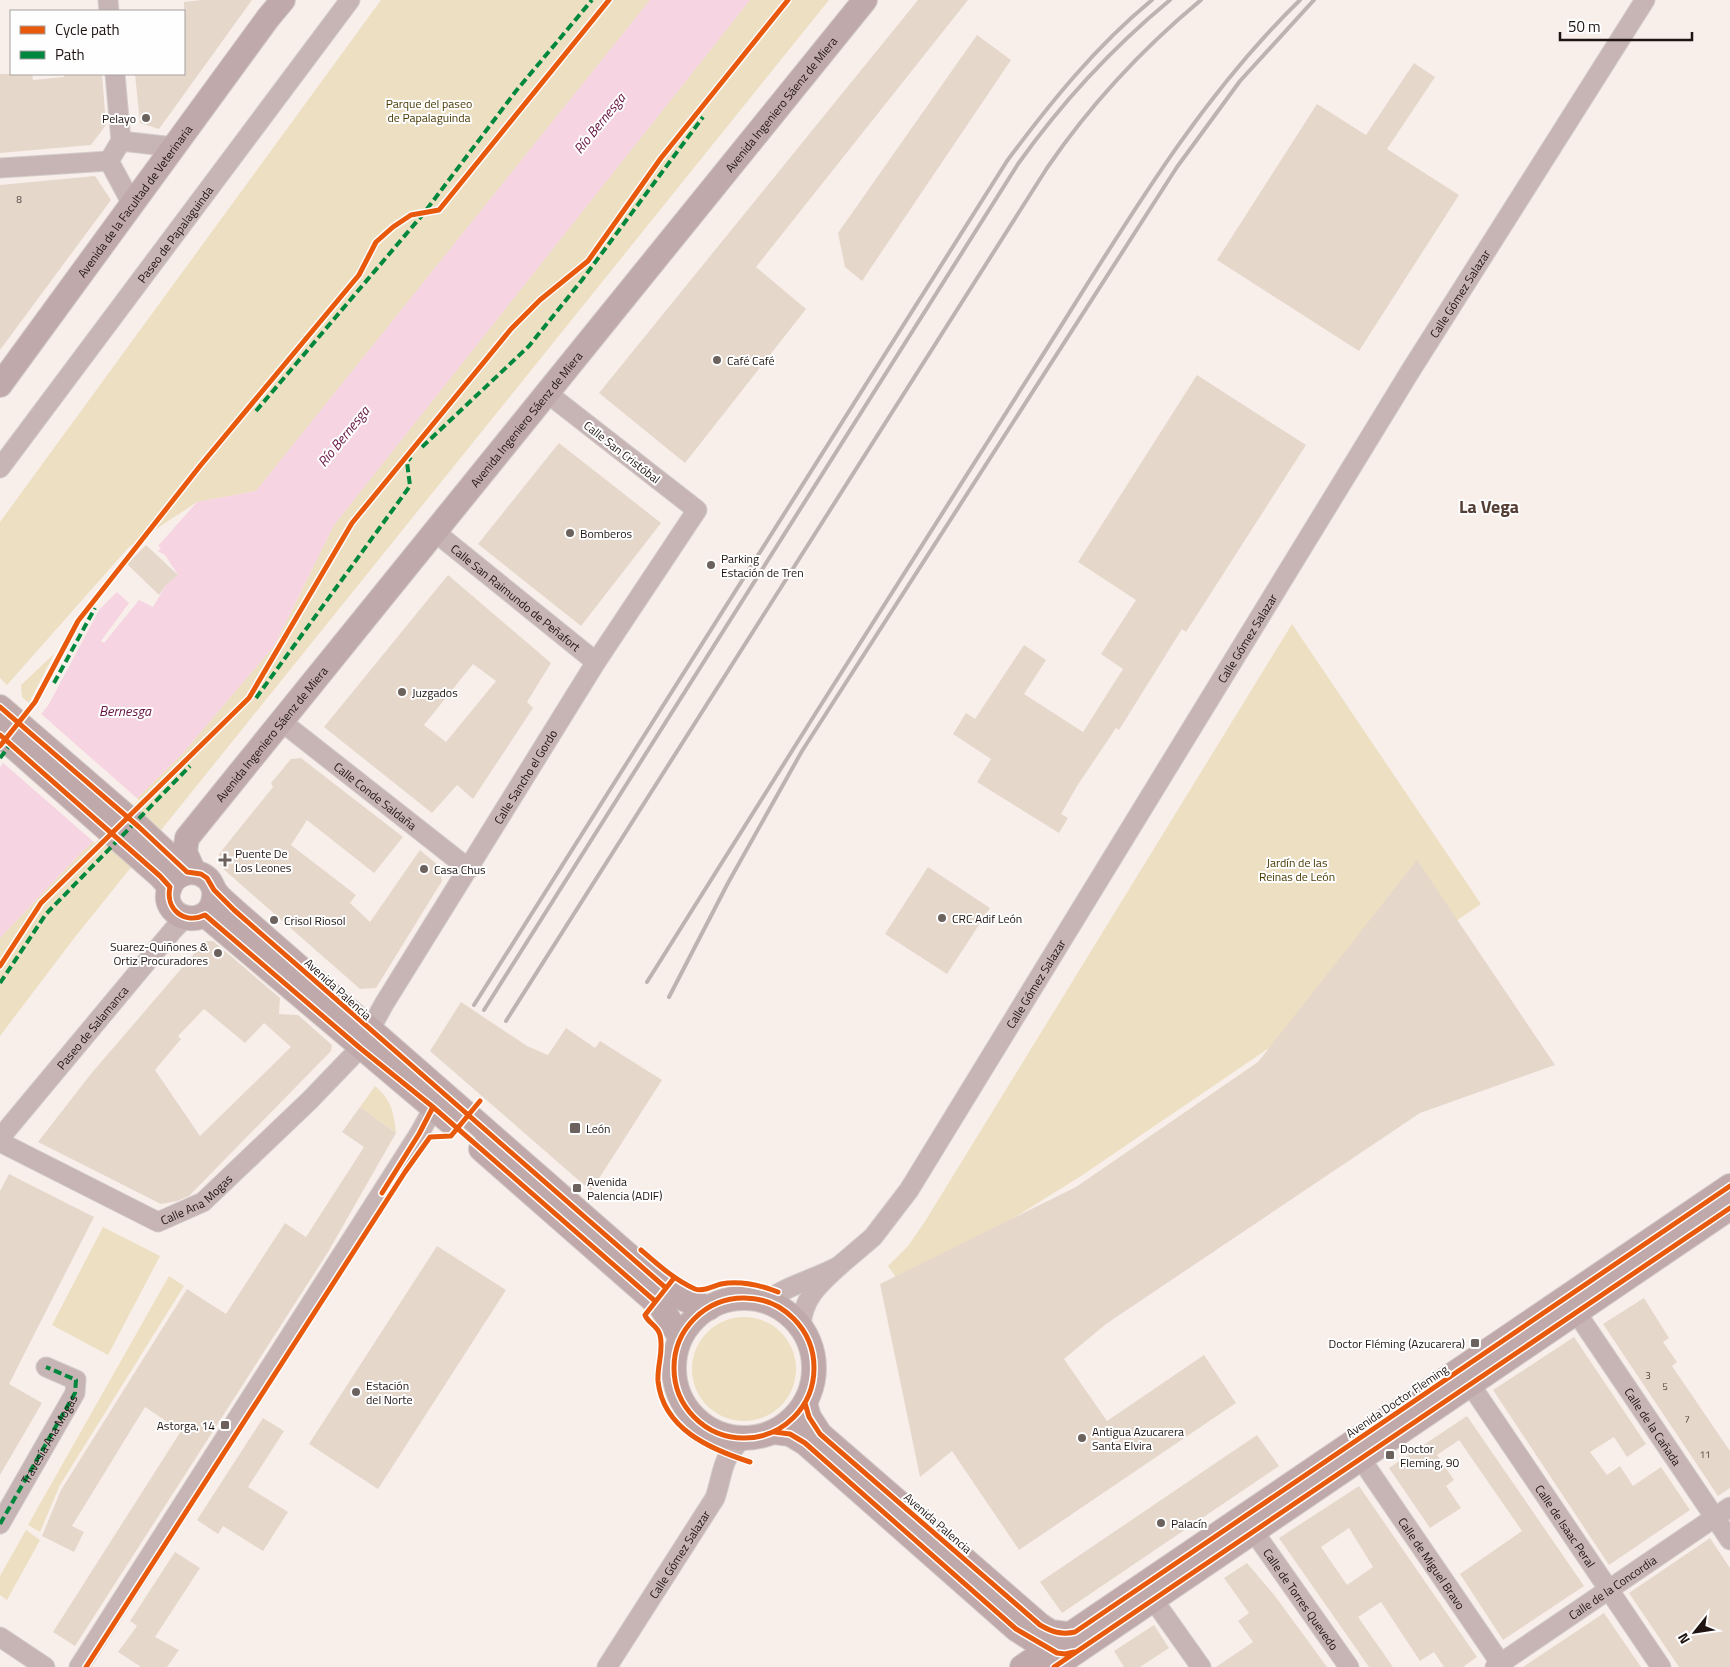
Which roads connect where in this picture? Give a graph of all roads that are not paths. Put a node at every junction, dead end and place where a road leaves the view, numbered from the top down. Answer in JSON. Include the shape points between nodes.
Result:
{"nodes":[{"id":1,"x":283,"y":0,"type":"edge"},
{"id":2,"x":350,"y":0,"type":"edge"},
{"id":3,"x":865,"y":0,"type":"edge"},
{"id":4,"x":1645,"y":0,"type":"edge"},
{"id":5,"x":272,"y":9,"type":"edge"},
{"id":6,"x":115,"y":75,"type":"edge"},
{"id":7,"x":121,"y":141,"type":"junction"},
{"id":8,"x":174,"y":147,"type":"junction"},
{"id":9,"x":110,"y":161,"type":"junction"},
{"id":10,"x":0,"y":168,"type":"edge"},
{"id":11,"x":132,"y":204,"type":"junction"},
{"id":12,"x":0,"y":385,"type":"edge"},
{"id":13,"x":547,"y":393,"type":"junction"},
{"id":14,"x":0,"y":468,"type":"edge"},
{"id":15,"x":696,"y":510,"type":"joint"},
{"id":16,"x":434,"y":532,"type":"junction"},
{"id":17,"x":596,"y":662,"type":"junction"},
{"id":18,"x":4,"y":720,"type":"edge"},
{"id":19,"x":282,"y":722,"type":"junction"},
{"id":20,"x":147,"y":834,"type":"junction"},
{"id":21,"x":188,"y":838,"type":"junction"},
{"id":22,"x":469,"y":869,"type":"junction"},
{"id":23,"x":184,"y":877,"type":"junction"},
{"id":24,"x":214,"y":890,"type":"junction"},
{"id":25,"x":195,"y":916,"type":"junction"},
{"id":26,"x":364,"y":1039,"type":"junction"},
{"id":27,"x":438,"y":1100,"type":"junction"},
{"id":28,"x":0,"y":1140,"type":"edge"},
{"id":29,"x":1730,"y":1186,"type":"edge"},
{"id":30,"x":1730,"y":1208,"type":"edge"},
{"id":31,"x":839,"y":1266,"type":"junction"},
{"id":32,"x":766,"y":1301,"type":"junction"},
{"id":33,"x":709,"y":1308,"type":"junction"},
{"id":34,"x":1576,"y":1312,"type":"junction"},
{"id":35,"x":801,"y":1327,"type":"junction"},
{"id":36,"x":680,"y":1337,"type":"junction"},
{"id":37,"x":46,"y":1366,"type":"dead end"},
{"id":38,"x":1470,"y":1384,"type":"junction"},
{"id":39,"x":805,"y":1403,"type":"junction"},
{"id":40,"x":774,"y":1432,"type":"junction"},
{"id":41,"x":742,"y":1439,"type":"junction"},
{"id":42,"x":1361,"y":1459,"type":"junction"},
{"id":43,"x":1722,"y":1512,"type":"edge"},
{"id":44,"x":0,"y":1524,"type":"edge"},
{"id":45,"x":1254,"y":1532,"type":"junction"},
{"id":46,"x":1730,"y":1540,"type":"edge"},
{"id":47,"x":1609,"y":1589,"type":"junction"},
{"id":48,"x":1148,"y":1593,"type":"junction"},
{"id":49,"x":1016,"y":1629,"type":"junction"},
{"id":50,"x":0,"y":1637,"type":"edge"},
{"id":51,"x":1077,"y":1641,"type":"junction"},
{"id":52,"x":1052,"y":1658,"type":"edge"},
{"id":53,"x":1500,"y":1666,"type":"edge"},
{"id":54,"x":45,"y":1667,"type":"edge"},
{"id":55,"x":79,"y":1667,"type":"edge"},
{"id":56,"x":607,"y":1667,"type":"edge"},
{"id":57,"x":1021,"y":1667,"type":"edge"},
{"id":58,"x":1201,"y":1667,"type":"edge"},
{"id":59,"x":1349,"y":1667,"type":"edge"},
{"id":60,"x":1661,"y":1667,"type":"edge"}],
"edges":[{"from":1,"to":5,"type":"main road","name":"Avenida de la Facultad de Veterinaria"},
{"from":2,"to":14,"type":"street","name":"Paseo de Papalaguinda"},
{"from":3,"to":13,"type":"main road","name":"Avenida Ingeniero Sáenz de Miera"},
{"from":4,"to":31,"type":"street","name":"Calle Gómez Salazar","via":[[1410,370],[909,1190],[873,1238]]},
{"from":5,"to":8,"type":"main road","name":"Avenida de la Facultad de Veterinaria"},
{"from":6,"to":7,"type":"street"},
{"from":7,"to":8,"type":"street"},
{"from":7,"to":9,"type":"street"},
{"from":8,"to":11,"type":"main road","name":"Avenida de la Facultad de Veterinaria"},
{"from":9,"to":10,"type":"street"},
{"from":9,"to":11,"type":"street"},
{"from":11,"to":12,"type":"main road","name":"Avenida de la Facultad de Veterinaria"},
{"from":13,"to":15,"type":"street","name":"Calle San Cristóbal"},
{"from":13,"to":16,"type":"main road","name":"Avenida Ingeniero Sáenz de Miera"},
{"from":15,"to":17,"type":"street","name":"Calle Sancho el Gordo"},
{"from":16,"to":17,"type":"street","name":"Calle San Raimundo de Peñafort"},
{"from":16,"to":19,"type":"main road","name":"Avenida Ingeniero Sáenz de Miera"},
{"from":17,"to":22,"type":"street","name":"Calle Sancho el Gordo"},
{"from":18,"to":20,"type":"main road","name":"Avenida Palencia"},
{"from":18,"to":23,"type":"main road","name":"Avenida Palencia","via":[[123,845],[160,876]]},
{"from":19,"to":21,"type":"main road","name":"Avenida Ingeniero Sáenz de Miera"},
{"from":19,"to":22,"type":"street","name":"Calle Conde Saldaña"},
{"from":20,"to":21,"type":"main road"},
{"from":20,"to":23,"type":"main road","name":"Avenida Palencia"},
{"from":21,"to":23,"type":"main road"},
{"from":22,"to":26,"type":"street","name":"Calle Sancho el Gordo"},
{"from":23,"to":24,"type":"main road","name":"Avenida Palencia","via":[[207,878]]},
{"from":23,"to":25,"type":"main road","via":[[168,894],[172,909]]},
{"from":24,"to":25,"type":"main road","via":[[213,904]]},
{"from":24,"to":26,"type":"main road","name":"Avenida Palencia"},
{"from":25,"to":26,"type":"main road"},
{"from":25,"to":28,"type":"street","name":"Paseo de Salamanca","via":[[174,929]]},
{"from":26,"to":27,"type":"main road"},
{"from":26,"to":28,"type":"street","name":"Calle Ana Mogas","via":[[310,1100],[203,1202],[158,1222]]},
{"from":27,"to":33,"type":"main road","via":[[666,1288],[683,1299]]},
{"from":27,"to":36,"type":"main road","via":[[661,1307]]},
{"from":27,"to":55,"type":"street"},
{"from":29,"to":48,"type":"main road","name":"Avenida Doctor Fleming"},
{"from":30,"to":34,"type":"main road","name":"Avenida Doctor Fleming"},
{"from":31,"to":32,"type":"street","name":"Calle Gómez Salazar","via":[[778,1292]]},
{"from":31,"to":35,"type":"street","name":"Calle Gómez Salazar","via":[[808,1298]]},
{"from":32,"to":33,"type":"main road","via":[[727,1300]]},
{"from":32,"to":35,"type":"main road"},
{"from":33,"to":36,"type":"main road","via":[[695,1318]]},
{"from":34,"to":38,"type":"main road","name":"Avenida Doctor Fleming"},
{"from":34,"to":43,"type":"street","name":"Calle de la Cañada"},
{"from":35,"to":39,"type":"main road","via":[[810,1345],[814,1365],[812,1385]]},
{"from":36,"to":41,"type":"main road","via":[[674,1371],[678,1390],[687,1408],[717,1433]]},
{"from":37,"to":44,"type":"street","name":"Travesía Ana Mogas","via":[[76,1380],[75,1393]]},
{"from":38,"to":42,"type":"main road","name":"Avenida Doctor Fleming"},
{"from":38,"to":47,"type":"street","name":"Calle de Isaac Peral"},
{"from":39,"to":40,"type":"main road","via":[[791,1420]]},
{"from":39,"to":51,"type":"main road","name":"Avenida Palencia","via":[[820,1434],[1040,1625]]},
{"from":40,"to":41,"type":"main road"},
{"from":40,"to":49,"type":"main road","via":[[790,1434],[805,1443]]},
{"from":41,"to":56,"type":"street","name":"Calle Gómez Salazar","via":[[727,1455],[715,1498]]},
{"from":42,"to":45,"type":"main road","name":"Avenida Doctor Fleming"},
{"from":42,"to":53,"type":"street","name":"Calle de Miguel Bravo"},
{"from":43,"to":46,"type":"street","name":"Calle de la Cañada"},
{"from":43,"to":47,"type":"street","name":"Calle de la Concordia"},
{"from":45,"to":48,"type":"main road","name":"Avenida Doctor Fleming"},
{"from":45,"to":59,"type":"street","name":"Calle de Torres Quevedo"},
{"from":47,"to":53,"type":"street","name":"Calle de la Concordia"},
{"from":47,"to":60,"type":"street","name":"Calle de Isaac Peral"},
{"from":48,"to":51,"type":"main road","name":"Avenida Doctor Fleming"},
{"from":48,"to":58,"type":"street"},
{"from":49,"to":52,"type":"main road"},
{"from":49,"to":57,"type":"main road","via":[[1022,1644]]},
{"from":50,"to":54,"type":"street"},
{"from":51,"to":52,"type":"main road","name":"Avenida Doctor Fleming"},
{"from":52,"to":57,"type":"main road","name":"Avenida Doctor Fleming"}]}
